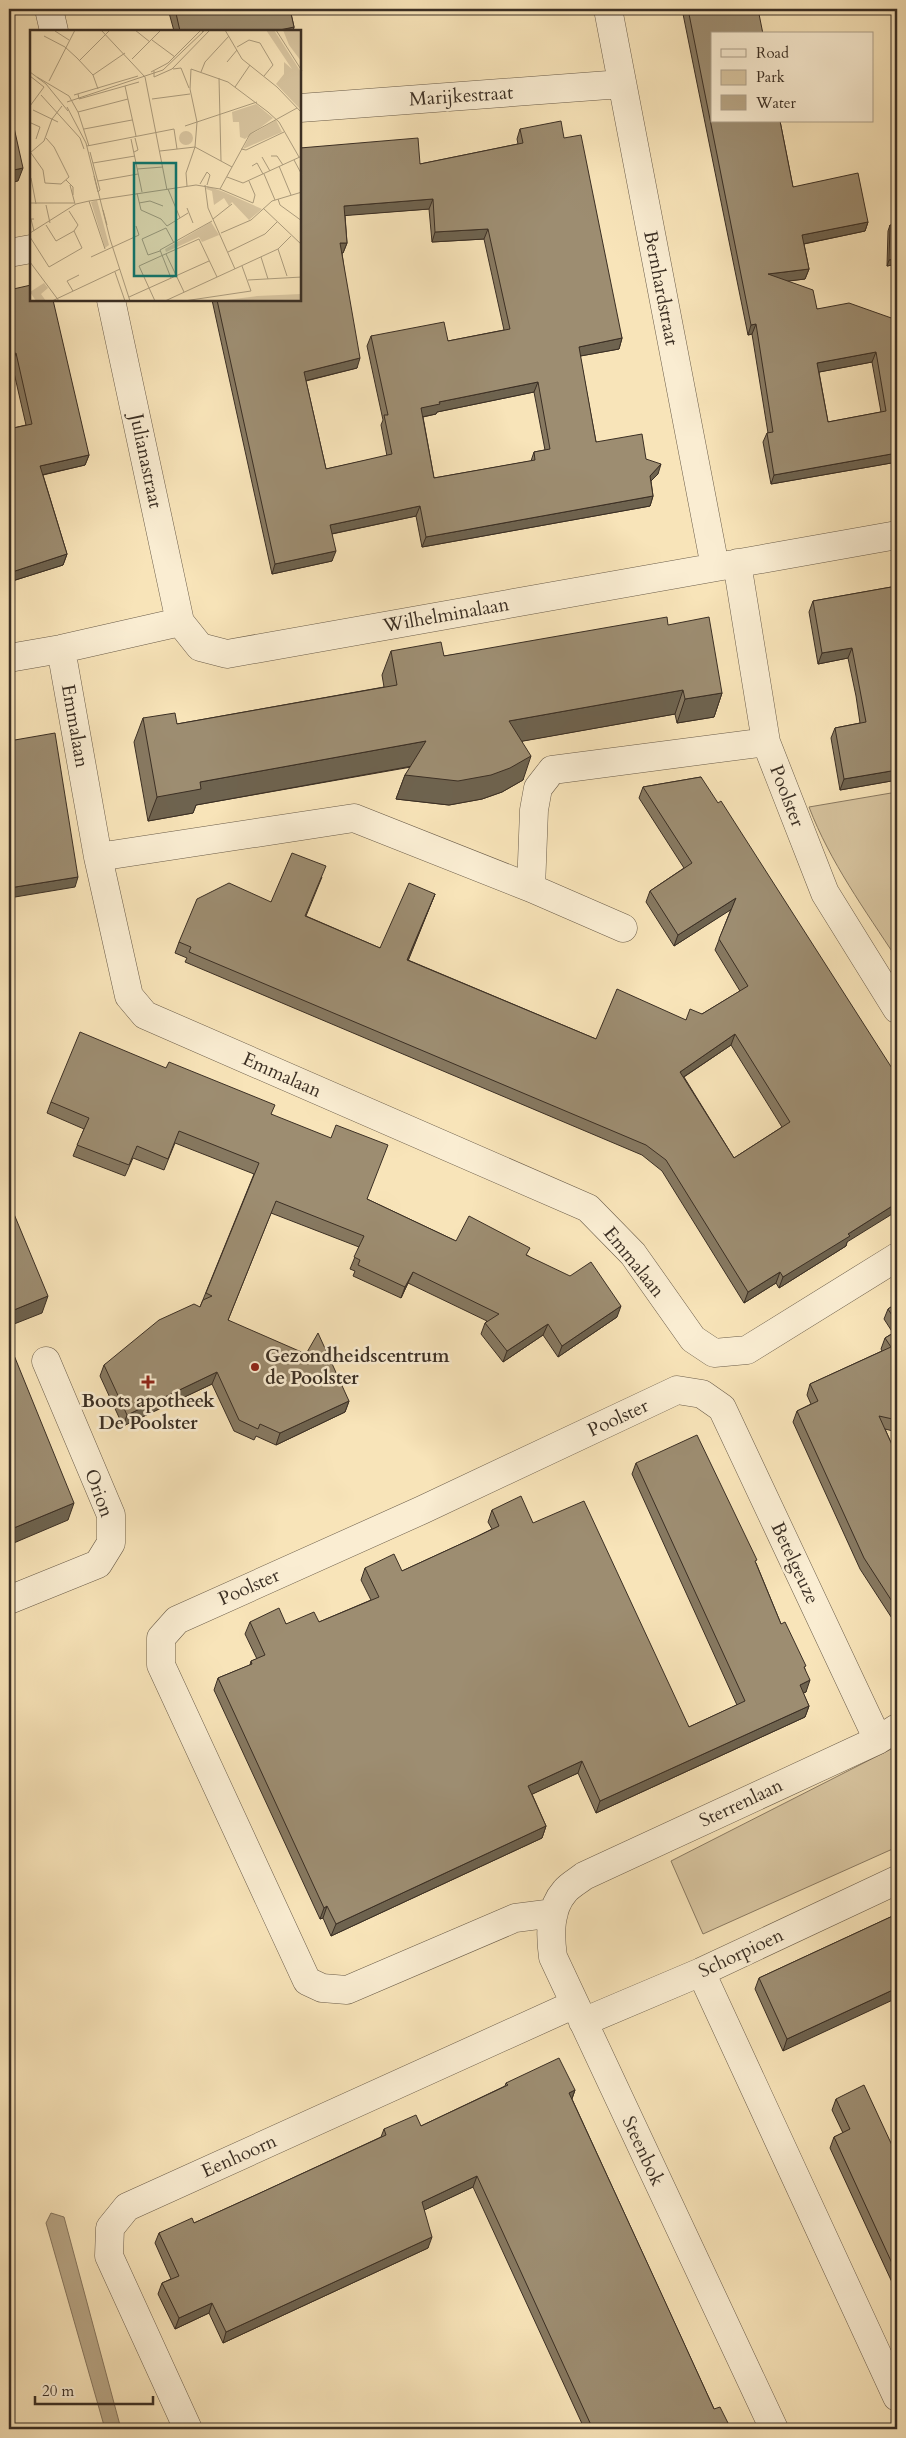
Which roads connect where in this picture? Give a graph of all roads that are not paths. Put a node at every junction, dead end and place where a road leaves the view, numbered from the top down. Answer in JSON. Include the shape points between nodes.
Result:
{"nodes":[{"id":1,"x":49,"y":9,"type":"edge"},
{"id":2,"x":608,"y":9,"type":"edge"},
{"id":3,"x":54,"y":30,"type":"edge"},
{"id":4,"x":622,"y":84,"type":"junction"},
{"id":5,"x":301,"y":108,"type":"edge"},
{"id":6,"x":30,"y":249,"type":"edge"},
{"id":7,"x":9,"y":253,"type":"edge"},
{"id":8,"x":111,"y":301,"type":"edge"},
{"id":9,"x":897,"y":534,"type":"edge"},
{"id":10,"x":726,"y":565,"type":"junction"},
{"id":11,"x":180,"y":622,"type":"junction"},
{"id":12,"x":61,"y":649,"type":"junction"},
{"id":13,"x":9,"y":658,"type":"edge"},
{"id":14,"x":766,"y":742,"type":"junction"},
{"id":15,"x":98,"y":857,"type":"junction"},
{"id":16,"x":531,"y":888,"type":"junction"},
{"id":17,"x":624,"y":928,"type":"dead end"},
{"id":18,"x":897,"y":1009,"type":"edge"},
{"id":19,"x":897,"y":1257,"type":"edge"},
{"id":20,"x":46,"y":1361,"type":"dead end"},
{"id":21,"x":702,"y":1394,"type":"joint"},
{"id":22,"x":9,"y":1600,"type":"edge"},
{"id":23,"x":888,"y":1734,"type":"edge"},
{"id":24,"x":584,"y":1876,"type":"joint"},
{"id":25,"x":897,"y":1880,"type":"edge"},
{"id":26,"x":554,"y":1913,"type":"junction"},
{"id":27,"x":701,"y":1972,"type":"junction"},
{"id":28,"x":579,"y":2013,"type":"junction"},
{"id":29,"x":897,"y":2397,"type":"edge"},
{"id":30,"x":188,"y":2429,"type":"edge"},
{"id":31,"x":774,"y":2429,"type":"edge"}],
"edges":[{"from":1,"to":3,"type":"street"},
{"from":2,"to":4,"type":"street","name":"Bernhardstraat"},
{"from":4,"to":5,"type":"street","name":"Marijkestraat"},
{"from":4,"to":10,"type":"street","name":"Bernhardstraat"},
{"from":6,"to":7,"type":"street"},
{"from":8,"to":11,"type":"street","name":"Julianastraat"},
{"from":9,"to":10,"type":"street","name":"Wilhelminalaan"},
{"from":10,"to":11,"type":"street","name":"Wilhelminalaan","via":[[227,654],[200,647]]},
{"from":10,"to":14,"type":"street","name":"Poolster"},
{"from":11,"to":12,"type":"street"},
{"from":12,"to":13,"type":"street"},
{"from":12,"to":15,"type":"street","name":"Emmalaan"},
{"from":14,"to":16,"type":"street","via":[[552,770],[538,788],[534,810]]},
{"from":14,"to":18,"type":"street","name":"Poolster","via":[[825,893]]},
{"from":15,"to":16,"type":"street","via":[[354,818]]},
{"from":15,"to":19,"type":"street","name":"Emmalaan","via":[[129,996],[145,1015],[588,1208],[633,1254],[693,1339],[714,1354],[747,1350]]},
{"from":16,"to":17,"type":"street"},
{"from":20,"to":22,"type":"street","name":"Orion","via":[[111,1515],[111,1543],[98,1564]]},
{"from":21,"to":23,"type":"street","name":"Betelgeuze","via":[[722,1408]]},
{"from":21,"to":26,"type":"street","name":"Poolster","via":[[677,1390],[177,1620],[161,1638],[161,1665],[307,1981],[322,1988],[347,1990],[515,1918]]},
{"from":23,"to":24,"type":"street","name":"Sterrenlaan"},
{"from":24,"to":26,"type":"street","name":"Steenbok","via":[[564,1892]]},
{"from":25,"to":27,"type":"street","name":"Schorpioen"},
{"from":26,"to":28,"type":"street","name":"Steenbok","via":[[550,1937],[553,1957]]},
{"from":27,"to":28,"type":"street","name":"Schorpioen"},
{"from":27,"to":29,"type":"street"},
{"from":28,"to":30,"type":"street","name":"Eenhoorn","via":[[127,2207],[110,2228],[109,2256]]},
{"from":28,"to":31,"type":"street","name":"Steenbok"}]}
